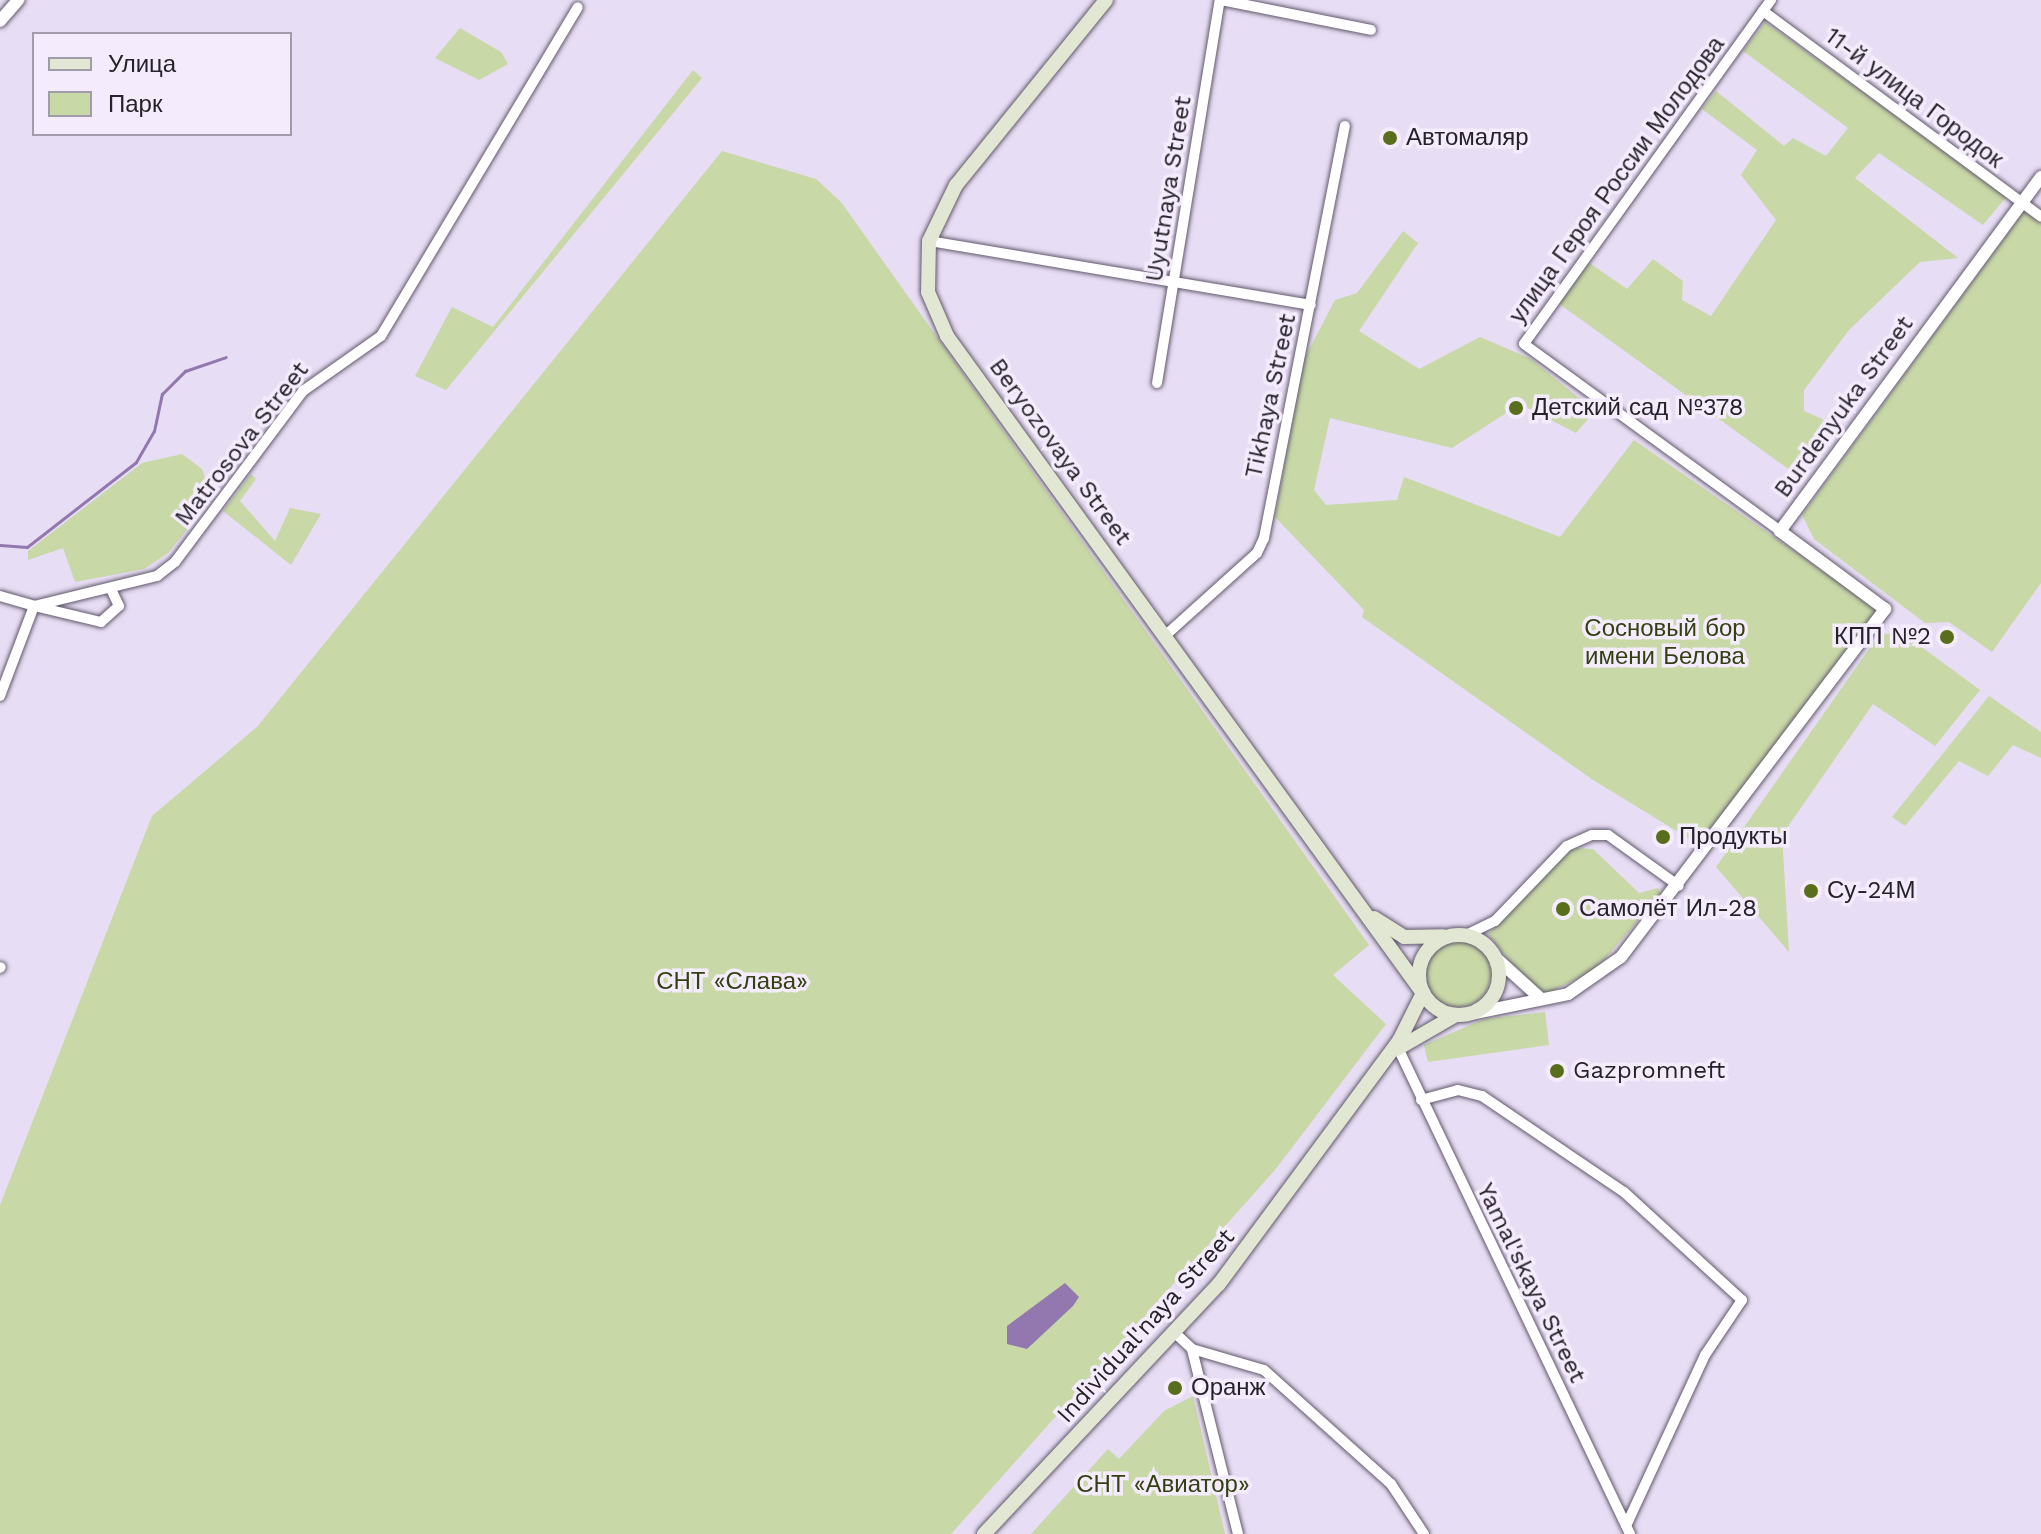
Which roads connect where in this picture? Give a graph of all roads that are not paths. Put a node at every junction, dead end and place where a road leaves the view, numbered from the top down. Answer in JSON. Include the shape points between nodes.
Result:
{"nodes":[{"id":1,"x":18,"y":0,"type":"edge"},
{"id":2,"x":1106,"y":0,"type":"edge"},
{"id":3,"x":1220,"y":0,"type":"edge"},
{"id":4,"x":1771,"y":0,"type":"edge"},
{"id":5,"x":578,"y":7,"type":"dead end"},
{"id":6,"x":1763,"y":11,"type":"junction"},
{"id":7,"x":0,"y":21,"type":"edge"},
{"id":8,"x":1371,"y":30,"type":"dead end"},
{"id":9,"x":1345,"y":126,"type":"dead end"},
{"id":10,"x":2041,"y":177,"type":"edge"},
{"id":11,"x":2021,"y":203,"type":"junction"},
{"id":12,"x":2041,"y":217,"type":"edge"},
{"id":13,"x":929,"y":241,"type":"junction"},
{"id":14,"x":1175,"y":281,"type":"junction"},
{"id":15,"x":1311,"y":305,"type":"junction"},
{"id":16,"x":1157,"y":383,"type":"dead end"},
{"id":17,"x":1780,"y":531,"type":"junction"},
{"id":18,"x":111,"y":589,"type":"junction"},
{"id":19,"x":0,"y":596,"type":"edge"},
{"id":20,"x":34,"y":606,"type":"junction"},
{"id":21,"x":1167,"y":634,"type":"junction"},
{"id":22,"x":0,"y":696,"type":"edge"},
{"id":23,"x":1679,"y":886,"type":"junction"},
{"id":24,"x":1374,"y":918,"type":"junction"},
{"id":25,"x":1466,"y":935,"type":"junction"},
{"id":26,"x":1448,"y":936,"type":"junction"},
{"id":27,"x":1496,"y":958,"type":"junction"},
{"id":28,"x":1423,"y":993,"type":"junction"},
{"id":29,"x":1541,"y":999,"type":"junction"},
{"id":30,"x":1463,"y":1014,"type":"junction"},
{"id":31,"x":1398,"y":1048,"type":"junction"},
{"id":32,"x":1385,"y":1059,"type":"junction"},
{"id":33,"x":1421,"y":1100,"type":"junction"},
{"id":34,"x":1175,"y":1333,"type":"junction"},
{"id":35,"x":1192,"y":1349,"type":"junction"},
{"id":36,"x":1628,"y":1530,"type":"edge"},
{"id":37,"x":984,"y":1534,"type":"edge"},
{"id":38,"x":1238,"y":1534,"type":"edge"},
{"id":39,"x":1424,"y":1534,"type":"edge"}],
"edges":[{"from":1,"to":7,"type":"street"},
{"from":2,"to":13,"type":"main road","name":"Beryozovaya Street","via":[[956,185]]},
{"from":3,"to":8,"type":"street"},
{"from":3,"to":14,"type":"street","name":"Uyutnaya Street"},
{"from":4,"to":6,"type":"street","name":"улица Героя России Молодова"},
{"from":5,"to":18,"type":"street","name":"Matrosova Street","via":[[381,336],[303,391],[175,562],[157,576]]},
{"from":6,"to":11,"type":"street","name":"11-й улица Городок"},
{"from":6,"to":17,"type":"street","name":"улица Героя России Молодова","via":[[1524,344]]},
{"from":9,"to":15,"type":"street","name":"Tikhaya Street"},
{"from":10,"to":11,"type":"street","name":"Burdenyuka Street"},
{"from":11,"to":12,"type":"street","name":"11-й улица Городок"},
{"from":11,"to":17,"type":"street","name":"Burdenyuka Street"},
{"from":13,"to":14,"type":"street"},
{"from":13,"to":21,"type":"main road","name":"Beryozovaya Street","via":[[928,292],[947,336]]},
{"from":14,"to":15,"type":"street"},
{"from":14,"to":16,"type":"street","name":"Uyutnaya Street"},
{"from":15,"to":21,"type":"street","name":"Tikhaya Street","via":[[1264,538],[1257,553]]},
{"from":17,"to":23,"type":"street","name":"Burdenyuka Street","via":[[1885,609]]},
{"from":18,"to":20,"type":"street","name":"Matrosova Street"},
{"from":18,"to":20,"type":"street","via":[[119,606],[101,622]]},
{"from":19,"to":20,"type":"street","name":"Matrosova Street"},
{"from":20,"to":22,"type":"street"},
{"from":21,"to":24,"type":"main road","name":"Beryozovaya Street"},
{"from":23,"to":25,"type":"street","via":[[1608,835],[1592,835],[1549,861],[1495,921]]},
{"from":23,"to":29,"type":"street","via":[[1596,979]]},
{"from":24,"to":26,"type":"main road","name":"Beryozovaya Street","via":[[1404,937]]},
{"from":24,"to":28,"type":"main road","name":"Beryozovaya Street"},
{"from":25,"to":26,"type":"main road"},
{"from":25,"to":27,"type":"main road"},
{"from":26,"to":28,"type":"main road","via":[[1422,959]]},
{"from":27,"to":29,"type":"street"},
{"from":27,"to":30,"type":"main road","via":[[1495,992]]},
{"from":28,"to":30,"type":"main road"},
{"from":28,"to":32,"type":"main road","name":"Individual'naya Street"},
{"from":29,"to":30,"type":"street"},
{"from":30,"to":31,"type":"main road","name":"Individual'naya Street"},
{"from":31,"to":32,"type":"main road","name":"Individual'naya Street"},
{"from":31,"to":33,"type":"street","name":"Yamal'skaya Street"},
{"from":32,"to":34,"type":"main road","name":"Individual'naya Street","via":[[1259,1233]]},
{"from":33,"to":36,"type":"street","name":"Yamal'skaya Street"},
{"from":33,"to":36,"type":"street","via":[[1458,1090],[1482,1096],[1624,1192],[1742,1300],[1705,1355]]},
{"from":34,"to":35,"type":"street"},
{"from":34,"to":37,"type":"main road","name":"Individual'naya Street"},
{"from":35,"to":38,"type":"street"},
{"from":35,"to":39,"type":"street","via":[[1264,1370],[1391,1484]]}]}
